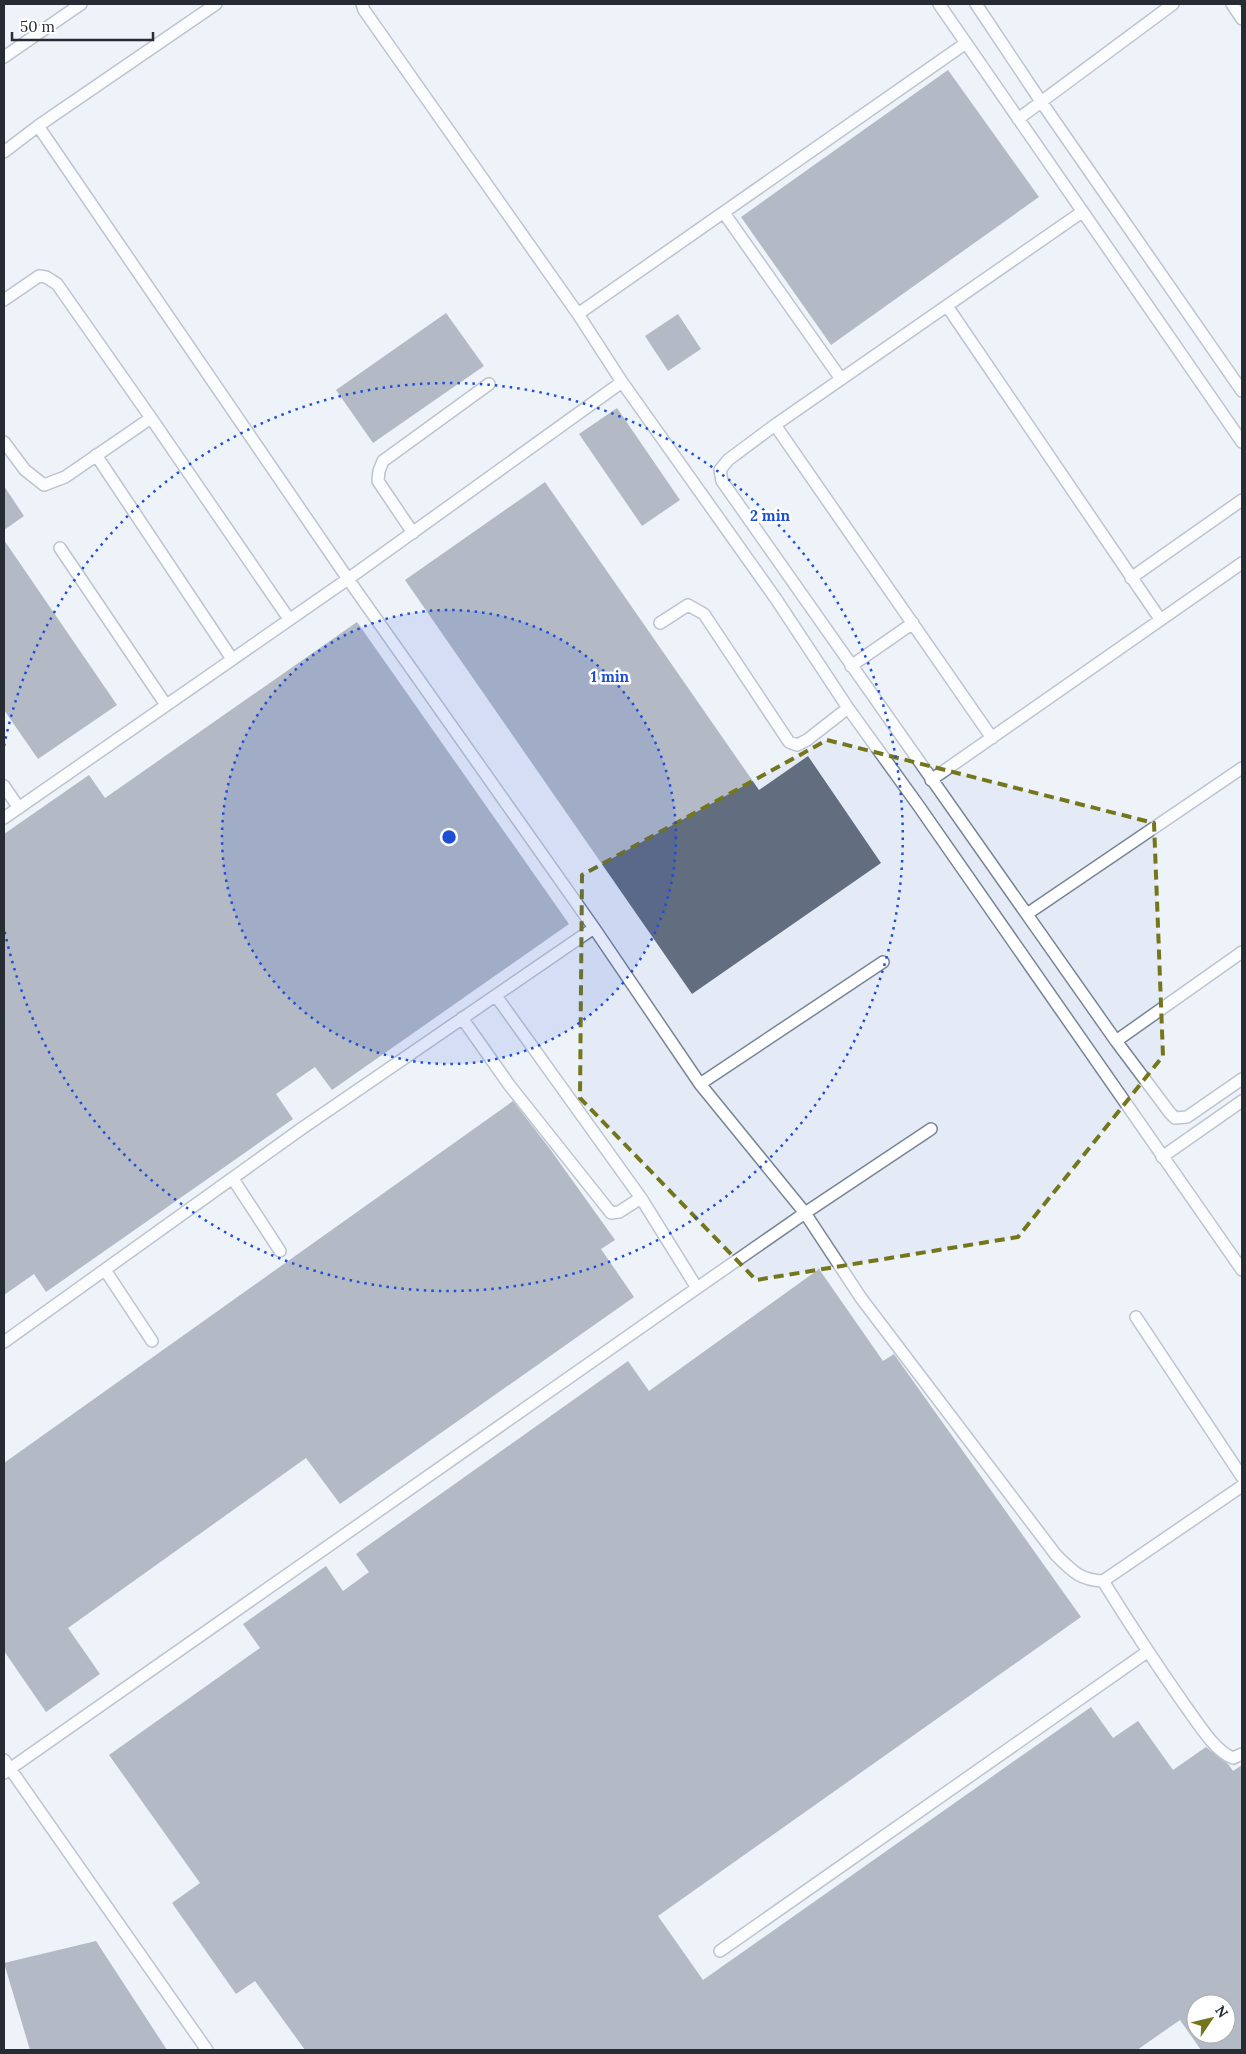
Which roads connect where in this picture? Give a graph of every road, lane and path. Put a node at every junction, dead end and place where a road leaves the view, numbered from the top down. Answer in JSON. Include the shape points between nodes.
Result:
{"nodes":[{"id":1,"x":81,"y":4,"type":"edge"},
{"id":2,"x":216,"y":4,"type":"edge"},
{"id":3,"x":362,"y":4,"type":"edge"},
{"id":4,"x":939,"y":4,"type":"edge"},
{"id":5,"x":976,"y":4,"type":"edge"},
{"id":6,"x":1174,"y":4,"type":"edge"},
{"id":7,"x":1232,"y":4,"type":"edge"},
{"id":8,"x":1242,"y":19,"type":"edge"},
{"id":9,"x":966,"y":43,"type":"junction"},
{"id":10,"x":4,"y":57,"type":"edge"},
{"id":11,"x":1040,"y":100,"type":"junction"},
{"id":12,"x":1018,"y":119,"type":"junction"},
{"id":13,"x":38,"y":126,"type":"junction"},
{"id":14,"x":4,"y":152,"type":"edge"},
{"id":15,"x":1082,"y":212,"type":"junction"},
{"id":16,"x":724,"y":213,"type":"junction"},
{"id":17,"x":4,"y":300,"type":"edge"},
{"id":18,"x":946,"y":306,"type":"junction"},
{"id":19,"x":578,"y":314,"type":"junction"},
{"id":20,"x":841,"y":379,"type":"junction"},
{"id":21,"x":622,"y":382,"type":"junction"},
{"id":22,"x":489,"y":384,"type":"dead end"},
{"id":23,"x":1242,"y":391,"type":"edge"},
{"id":24,"x":152,"y":418,"type":"junction"},
{"id":25,"x":775,"y":425,"type":"junction"},
{"id":26,"x":4,"y":442,"type":"edge"},
{"id":27,"x":1242,"y":442,"type":"edge"},
{"id":28,"x":96,"y":455,"type":"junction"},
{"id":29,"x":1242,"y":500,"type":"edge"},
{"id":30,"x":413,"y":533,"type":"junction"},
{"id":31,"x":60,"y":548,"type":"dead end"},
{"id":32,"x":1242,"y":563,"type":"edge"},
{"id":33,"x":1131,"y":578,"type":"junction"},
{"id":34,"x":348,"y":579,"type":"junction"},
{"id":35,"x":289,"y":619,"type":"junction"},
{"id":36,"x":1160,"y":619,"type":"junction"},
{"id":37,"x":660,"y":623,"type":"dead end"},
{"id":38,"x":913,"y":623,"type":"junction"},
{"id":39,"x":232,"y":660,"type":"junction"},
{"id":40,"x":851,"y":666,"type":"junction"},
{"id":41,"x":166,"y":705,"type":"junction"},
{"id":42,"x":848,"y":708,"type":"junction"},
{"id":43,"x":992,"y":738,"type":"junction"},
{"id":44,"x":1242,"y":768,"type":"edge"},
{"id":45,"x":931,"y":780,"type":"junction"},
{"id":46,"x":4,"y":786,"type":"edge"},
{"id":47,"x":19,"y":808,"type":"junction"},
{"id":48,"x":4,"y":818,"type":"edge"},
{"id":49,"x":1027,"y":914,"type":"junction"},
{"id":50,"x":594,"y":928,"type":"junction"},
{"id":51,"x":1242,"y":952,"type":"edge"},
{"id":52,"x":883,"y":962,"type":"dead end"},
{"id":53,"x":496,"y":996,"type":"junction"},
{"id":54,"x":462,"y":1018,"type":"junction"},
{"id":55,"x":1116,"y":1041,"type":"junction"},
{"id":56,"x":1242,"y":1079,"type":"edge"},
{"id":57,"x":700,"y":1084,"type":"junction"},
{"id":58,"x":1242,"y":1101,"type":"edge"},
{"id":59,"x":931,"y":1129,"type":"dead end"},
{"id":60,"x":1162,"y":1157,"type":"junction"},
{"id":61,"x":233,"y":1180,"type":"junction"},
{"id":62,"x":641,"y":1198,"type":"junction"},
{"id":63,"x":805,"y":1213,"type":"junction"},
{"id":64,"x":280,"y":1251,"type":"dead end"},
{"id":65,"x":105,"y":1270,"type":"junction"},
{"id":66,"x":1242,"y":1270,"type":"edge"},
{"id":67,"x":697,"y":1288,"type":"junction"},
{"id":68,"x":1136,"y":1317,"type":"dead end"},
{"id":69,"x":4,"y":1342,"type":"edge"},
{"id":70,"x":152,"y":1342,"type":"dead end"},
{"id":71,"x":1242,"y":1477,"type":"edge"},
{"id":72,"x":1242,"y":1486,"type":"edge"},
{"id":73,"x":1103,"y":1581,"type":"junction"},
{"id":74,"x":1147,"y":1652,"type":"junction"},
{"id":75,"x":1242,"y":1754,"type":"edge"},
{"id":76,"x":6,"y":1767,"type":"edge"},
{"id":77,"x":720,"y":1951,"type":"dead end"},
{"id":78,"x":207,"y":2050,"type":"edge"}],
"edges":[{"from":1,"to":10,"type":"lane"},
{"from":2,"to":13,"type":"lane"},
{"from":3,"to":19,"type":"lane"},
{"from":4,"to":9,"type":"lane"},
{"from":5,"to":11,"type":"lane"},
{"from":6,"to":11,"type":"lane"},
{"from":7,"to":8,"type":"lane"},
{"from":9,"to":12,"type":"lane"},
{"from":9,"to":16,"type":"lane"},
{"from":11,"to":12,"type":"lane"},
{"from":11,"to":23,"type":"lane"},
{"from":12,"to":15,"type":"lane"},
{"from":13,"to":14,"type":"lane"},
{"from":13,"to":34,"type":"lane"},
{"from":15,"to":18,"type":"lane"},
{"from":15,"to":27,"type":"lane"},
{"from":16,"to":19,"type":"lane"},
{"from":16,"to":20,"type":"lane"},
{"from":17,"to":24,"type":"lane","via":[[39,276],[52,280]]},
{"from":18,"to":20,"type":"lane"},
{"from":18,"to":33,"type":"lane"},
{"from":19,"to":21,"type":"lane"},
{"from":20,"to":25,"type":"lane"},
{"from":21,"to":30,"type":"lane"},
{"from":21,"to":42,"type":"lane","via":[[776,599]]},
{"from":22,"to":30,"type":"lane","via":[[383,461],[378,481]]},
{"from":24,"to":28,"type":"lane"},
{"from":24,"to":35,"type":"lane"},
{"from":25,"to":38,"type":"lane"},
{"from":25,"to":40,"type":"lane","via":[[728,460],[720,474]]},
{"from":26,"to":28,"type":"lane","via":[[25,470],[44,485],[65,477]]},
{"from":28,"to":39,"type":"lane"},
{"from":29,"to":33,"type":"lane"},
{"from":30,"to":34,"type":"lane"},
{"from":31,"to":41,"type":"lane"},
{"from":32,"to":36,"type":"lane"},
{"from":33,"to":36,"type":"lane"},
{"from":34,"to":35,"type":"lane"},
{"from":34,"to":50,"type":"lane"},
{"from":35,"to":39,"type":"lane"},
{"from":36,"to":43,"type":"lane"},
{"from":37,"to":42,"type":"lane","via":[[688,605],[704,614],[789,742],[797,745],[807,740]]},
{"from":38,"to":40,"type":"lane"},
{"from":38,"to":43,"type":"lane"},
{"from":39,"to":41,"type":"lane"},
{"from":40,"to":45,"type":"lane"},
{"from":41,"to":47,"type":"lane"},
{"from":42,"to":60,"type":"lane"},
{"from":43,"to":45,"type":"lane"},
{"from":44,"to":49,"type":"lane"},
{"from":45,"to":49,"type":"lane"},
{"from":46,"to":47,"type":"lane"},
{"from":47,"to":48,"type":"lane"},
{"from":49,"to":55,"type":"lane"},
{"from":50,"to":53,"type":"lane"},
{"from":50,"to":57,"type":"lane"},
{"from":51,"to":55,"type":"lane"},
{"from":52,"to":57,"type":"lane"},
{"from":53,"to":54,"type":"lane"},
{"from":53,"to":62,"type":"lane"},
{"from":54,"to":61,"type":"lane"},
{"from":54,"to":62,"type":"lane","via":[[510,1086],[611,1213],[619,1212]]},
{"from":55,"to":56,"type":"lane","via":[[1175,1118],[1186,1117]]},
{"from":57,"to":63,"type":"lane"},
{"from":58,"to":60,"type":"lane"},
{"from":59,"to":63,"type":"lane"},
{"from":60,"to":66,"type":"lane"},
{"from":61,"to":64,"type":"lane"},
{"from":61,"to":65,"type":"lane"},
{"from":62,"to":67,"type":"lane"},
{"from":63,"to":67,"type":"lane"},
{"from":63,"to":73,"type":"lane","via":[[861,1298],[1056,1556],[1076,1575],[1090,1581]]},
{"from":65,"to":69,"type":"lane"},
{"from":65,"to":70,"type":"lane"},
{"from":67,"to":76,"type":"lane"},
{"from":68,"to":71,"type":"lane"},
{"from":72,"to":73,"type":"lane"},
{"from":73,"to":74,"type":"lane"},
{"from":74,"to":75,"type":"lane","via":[[1203,1730],[1226,1756],[1233,1758]]},
{"from":74,"to":77,"type":"lane"},
{"from":76,"to":78,"type":"lane"}]}
